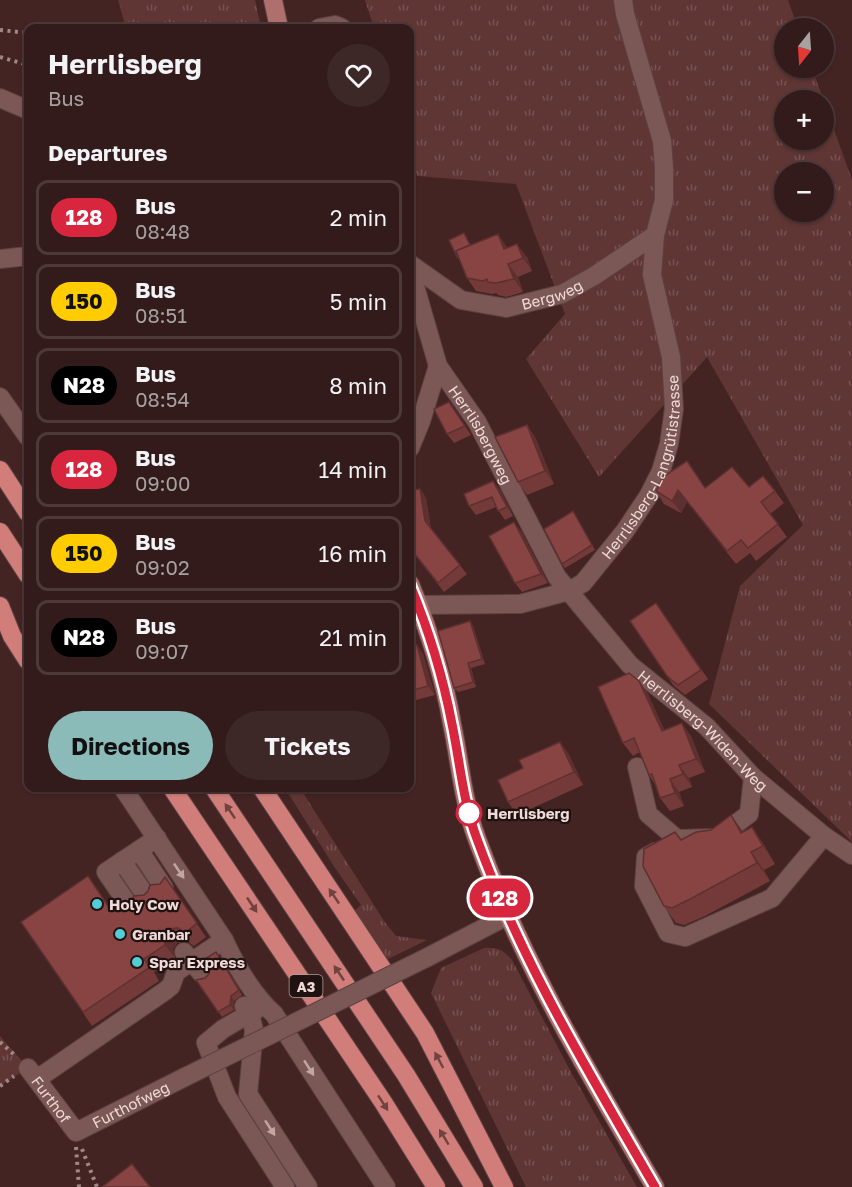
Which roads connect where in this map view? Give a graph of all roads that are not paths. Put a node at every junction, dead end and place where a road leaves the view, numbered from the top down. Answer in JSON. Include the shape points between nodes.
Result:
{"nodes":[{"id":1,"x":273,"y":0,"type":"edge"},
{"id":2,"x":623,"y":0,"type":"edge"},
{"id":3,"x":278,"y":24,"type":"edge"},
{"id":4,"x":0,"y":98,"type":"edge"},
{"id":5,"x":24,"y":108,"type":"edge"},
{"id":6,"x":655,"y":236,"type":"junction"},
{"id":7,"x":24,"y":256,"type":"edge"},
{"id":8,"x":0,"y":259,"type":"edge"},
{"id":9,"x":414,"y":270,"type":"edge"},
{"id":10,"x":414,"y":281,"type":"edge"},
{"id":11,"x":438,"y":366,"type":"junction"},
{"id":12,"x":0,"y":397,"type":"edge"},
{"id":13,"x":24,"y":431,"type":"edge"},
{"id":14,"x":414,"y":438,"type":"edge"},
{"id":15,"x":0,"y":470,"type":"edge"},
{"id":16,"x":24,"y":507,"type":"edge"},
{"id":17,"x":0,"y":532,"type":"edge"},
{"id":18,"x":24,"y":569,"type":"edge"},
{"id":19,"x":569,"y":591,"type":"junction"},
{"id":20,"x":0,"y":606,"type":"edge"},
{"id":21,"x":414,"y":610,"type":"edge"},
{"id":22,"x":24,"y":655,"type":"edge"},
{"id":23,"x":638,"y":767,"type":"edge"},
{"id":24,"x":753,"y":777,"type":"junction"},
{"id":25,"x":126,"y":792,"type":"edge"},
{"id":26,"x":175,"y":792,"type":"edge"},
{"id":27,"x":217,"y":792,"type":"edge"},
{"id":28,"x":265,"y":792,"type":"edge"},
{"id":29,"x":824,"y":836,"type":"junction"},
{"id":30,"x":156,"y":838,"type":"junction"},
{"id":31,"x":677,"y":839,"type":"junction"},
{"id":32,"x":139,"y":850,"type":"junction"},
{"id":33,"x":852,"y":855,"type":"edge"},
{"id":34,"x":122,"y":861,"type":"junction"},
{"id":35,"x":164,"y":888,"type":"edge"},
{"id":36,"x":148,"y":899,"type":"edge"},
{"id":37,"x":132,"y":910,"type":"edge"},
{"id":38,"x":507,"y":916,"type":"junction"},
{"id":39,"x":224,"y":940,"type":"junction"},
{"id":40,"x":246,"y":1015,"type":"junction"},
{"id":41,"x":288,"y":1037,"type":"junction"},
{"id":42,"x":248,"y":1094,"type":"junction"},
{"id":43,"x":243,"y":1122,"type":"junction"},
{"id":44,"x":75,"y":1132,"type":"joint"},
{"id":45,"x":285,"y":1187,"type":"edge"},
{"id":46,"x":308,"y":1187,"type":"edge"},
{"id":47,"x":386,"y":1187,"type":"edge"},
{"id":48,"x":436,"y":1187,"type":"edge"},
{"id":49,"x":474,"y":1187,"type":"edge"},
{"id":50,"x":504,"y":1187,"type":"edge"},
{"id":51,"x":655,"y":1187,"type":"edge"}],
"edges":[{"from":1,"to":3,"type":"main road"},
{"from":2,"to":6,"type":"street","name":"Herrlisberg-Langrütistrasse","via":[[662,141],[664,200]]},
{"from":4,"to":5,"type":"street"},
{"from":6,"to":9,"type":"street","name":"Bergweg","via":[[561,294],[506,308],[461,300]]},
{"from":6,"to":19,"type":"street","name":"Herrlisberg-Langrütistrasse","via":[[652,275],[671,357],[674,409],[669,444],[661,471],[626,531],[583,583]]},
{"from":7,"to":8,"type":"street"},
{"from":10,"to":11,"type":"street","name":"Herrlisbergweg"},
{"from":11,"to":14,"type":"street"},
{"from":11,"to":19,"type":"street","name":"Herrlisbergweg","via":[[477,422],[557,577]]},
{"from":12,"to":13,"type":"street"},
{"from":15,"to":16,"type":"highway"},
{"from":17,"to":18,"type":"highway"},
{"from":19,"to":21,"type":"street","name":"Herrlisberg-Langrütistrasse","via":[[520,604]]},
{"from":19,"to":24,"type":"street","name":"Herrlisberg-Widen-Weg","via":[[630,665],[707,727]]},
{"from":20,"to":22,"type":"highway"},
{"from":21,"to":38,"type":"main road","via":[[438,667],[469,813]]},
{"from":23,"to":31,"type":"street","via":[[648,814]]},
{"from":24,"to":29,"type":"street","name":"Herrlisberg-Widen-Weg"},
{"from":24,"to":31,"type":"street","via":[[749,814],[717,838]]},
{"from":25,"to":30,"type":"street"},
{"from":26,"to":48,"type":"highway","number":"A3","one_way":true},
{"from":49,"to":27,"type":"highway","number":"A3","one_way":true,"via":[[406,1075]]},
{"from":50,"to":28,"type":"highway","one_way":true,"via":[[424,1033]]},
{"from":29,"to":31,"type":"street","via":[[772,898],[685,937],[668,933],[644,886],[646,857]]},
{"from":29,"to":33,"type":"street","name":"Herrlisberg-Widen-Weg"},
{"from":30,"to":32,"type":"street"},
{"from":30,"to":39,"type":"street","one_way":true},
{"from":32,"to":34,"type":"street"},
{"from":32,"to":35,"type":"street"},
{"from":34,"to":36,"type":"street"},
{"from":34,"to":37,"type":"street","via":[[106,872]]},
{"from":38,"to":44,"type":"street","name":"Furthofweg","bridge":true},
{"from":38,"to":51,"type":"main road","via":[[575,1049]]},
{"from":39,"to":40,"type":"street"},
{"from":39,"to":44,"type":"street","name":"Furthof","via":[[200,957],[172,967],[171,986],[165,991],[32,1074]]},
{"from":40,"to":41,"type":"street"},
{"from":40,"to":41,"type":"street","via":[[274,1014]]},
{"from":40,"to":42,"type":"street"},
{"from":40,"to":43,"type":"street","via":[[206,1043],[227,1097]]},
{"from":41,"to":47,"type":"street","one_way":true},
{"from":42,"to":43,"type":"street"},
{"from":42,"to":46,"type":"street","one_way":true},
{"from":43,"to":45,"type":"street"}]}
